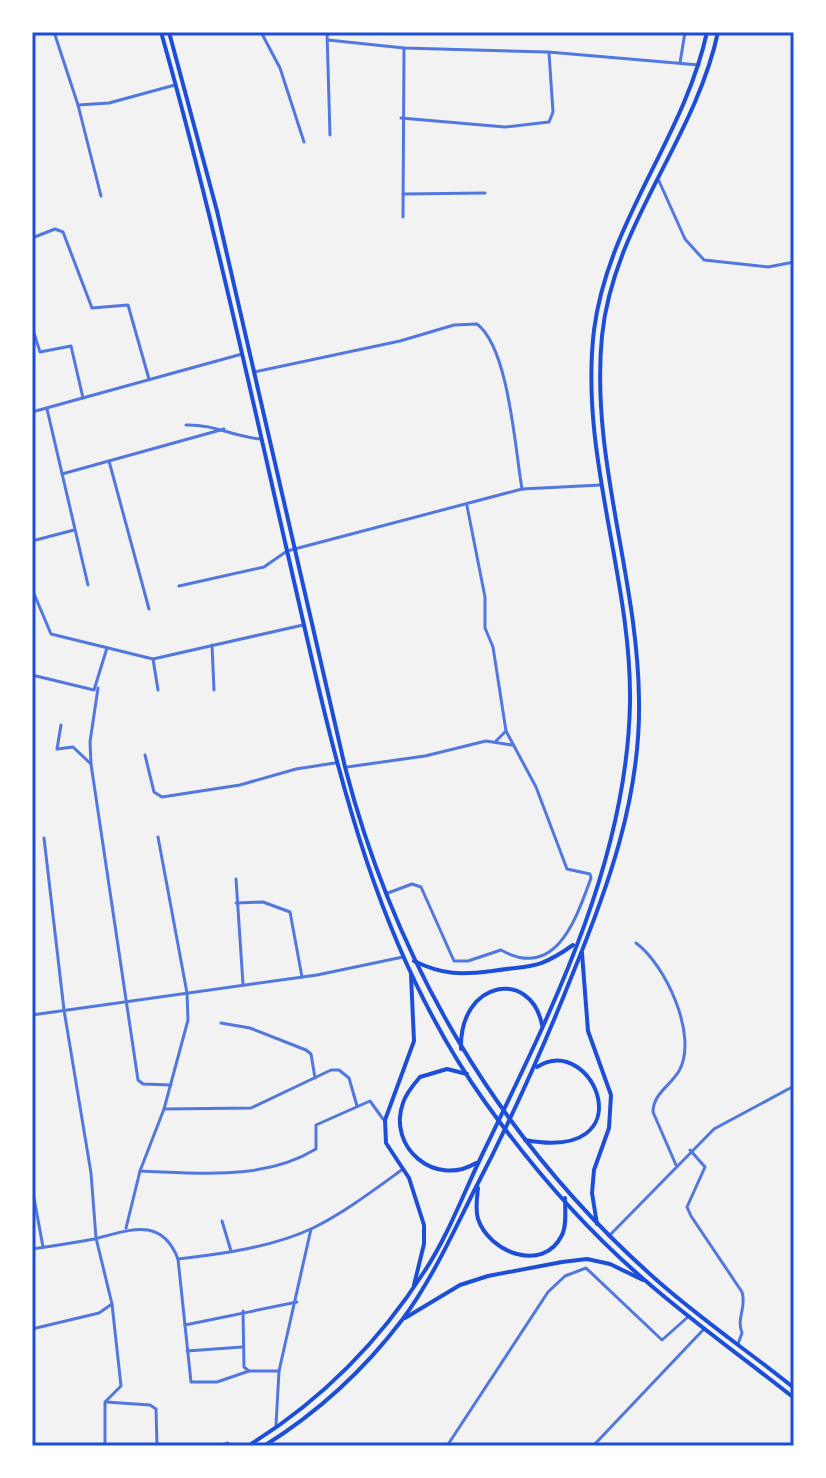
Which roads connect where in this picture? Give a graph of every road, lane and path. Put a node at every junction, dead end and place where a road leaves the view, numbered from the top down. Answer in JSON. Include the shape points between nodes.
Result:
{"nodes":[{"id":1,"x":54,"y":32,"type":"edge"},
{"id":2,"x":161,"y":32,"type":"edge"},
{"id":3,"x":169,"y":32,"type":"edge"},
{"id":4,"x":261,"y":32,"type":"edge"},
{"id":5,"x":327,"y":32,"type":"edge"},
{"id":6,"x":685,"y":32,"type":"edge"},
{"id":7,"x":707,"y":32,"type":"edge"},
{"id":8,"x":718,"y":32,"type":"edge"},
{"id":9,"x":328,"y":40,"type":"junction"},
{"id":10,"x":404,"y":48,"type":"junction"},
{"id":11,"x":548,"y":52,"type":"junction"},
{"id":12,"x":680,"y":63,"type":"junction"},
{"id":13,"x":699,"y":65,"type":"junction"},
{"id":14,"x":177,"y":85,"type":"junction"},
{"id":15,"x":78,"y":105,"type":"junction"},
{"id":16,"x":401,"y":118,"type":"junction"},
{"id":17,"x":330,"y":135,"type":"dead end"},
{"id":18,"x":304,"y":142,"type":"dead end"},
{"id":19,"x":657,"y":177,"type":"junction"},
{"id":20,"x":485,"y":193,"type":"dead end"},
{"id":21,"x":403,"y":194,"type":"junction"},
{"id":22,"x":101,"y":196,"type":"dead end"},
{"id":23,"x":403,"y":217,"type":"dead end"},
{"id":24,"x":32,"y":238,"type":"edge"},
{"id":25,"x":794,"y":262,"type":"edge"},
{"id":26,"x":32,"y":327,"type":"edge"},
{"id":27,"x":242,"y":354,"type":"junction"},
{"id":28,"x":254,"y":372,"type":"junction"},
{"id":29,"x":149,"y":379,"type":"junction"},
{"id":30,"x":83,"y":398,"type":"junction"},
{"id":31,"x":47,"y":409,"type":"junction"},
{"id":32,"x":32,"y":412,"type":"edge"},
{"id":33,"x":186,"y":425,"type":"dead end"},
{"id":34,"x":224,"y":429,"type":"junction"},
{"id":35,"x":261,"y":439,"type":"junction"},
{"id":36,"x":109,"y":461,"type":"junction"},
{"id":37,"x":61,"y":474,"type":"junction"},
{"id":38,"x":601,"y":485,"type":"junction"},
{"id":39,"x":522,"y":489,"type":"junction"},
{"id":40,"x":467,"y":506,"type":"junction"},
{"id":41,"x":74,"y":530,"type":"junction"},
{"id":42,"x":32,"y":541,"type":"edge"},
{"id":43,"x":294,"y":549,"type":"junction"},
{"id":44,"x":287,"y":551,"type":"junction"},
{"id":45,"x":88,"y":585,"type":"dead end"},
{"id":46,"x":179,"y":586,"type":"dead end"},
{"id":47,"x":32,"y":589,"type":"edge"},
{"id":48,"x":149,"y":609,"type":"dead end"},
{"id":49,"x":304,"y":625,"type":"junction"},
{"id":50,"x":212,"y":645,"type":"junction"},
{"id":51,"x":107,"y":648,"type":"junction"},
{"id":52,"x":153,"y":659,"type":"junction"},
{"id":53,"x":32,"y":675,"type":"edge"},
{"id":54,"x":98,"y":688,"type":"junction"},
{"id":55,"x":158,"y":690,"type":"dead end"},
{"id":56,"x":214,"y":690,"type":"dead end"},
{"id":57,"x":61,"y":725,"type":"dead end"},
{"id":58,"x":506,"y":731,"type":"junction"},
{"id":59,"x":496,"y":741,"type":"junction"},
{"id":60,"x":512,"y":745,"type":"junction"},
{"id":61,"x":145,"y":755,"type":"dead end"},
{"id":62,"x":335,"y":763,"type":"junction"},
{"id":63,"x":91,"y":764,"type":"junction"},
{"id":64,"x":345,"y":767,"type":"junction"},
{"id":65,"x":158,"y":837,"type":"dead end"},
{"id":66,"x":44,"y":838,"type":"dead end"},
{"id":67,"x":236,"y":879,"type":"dead end"},
{"id":68,"x":385,"y":894,"type":"junction"},
{"id":69,"x":236,"y":903,"type":"junction"},
{"id":70,"x":636,"y":943,"type":"dead end"},
{"id":71,"x":575,"y":944,"type":"junction"},
{"id":72,"x":582,"y":952,"type":"junction"},
{"id":73,"x":403,"y":957,"type":"junction"},
{"id":74,"x":414,"y":961,"type":"junction"},
{"id":75,"x":411,"y":975,"type":"junction"},
{"id":76,"x":302,"y":977,"type":"junction"},
{"id":77,"x":243,"y":984,"type":"junction"},
{"id":78,"x":187,"y":993,"type":"junction"},
{"id":79,"x":124,"y":1002,"type":"junction"},
{"id":80,"x":64,"y":1010,"type":"junction"},
{"id":81,"x":32,"y":1015,"type":"edge"},
{"id":82,"x":221,"y":1023,"type":"dead end"},
{"id":83,"x":542,"y":1025,"type":"junction"},
{"id":84,"x":461,"y":1049,"type":"junction"},
{"id":85,"x":535,"y":1068,"type":"junction"},
{"id":86,"x":467,"y":1074,"type":"junction"},
{"id":87,"x":315,"y":1078,"type":"junction"},
{"id":88,"x":171,"y":1085,"type":"junction"},
{"id":89,"x":794,"y":1086,"type":"edge"},
{"id":90,"x":357,"y":1106,"type":"junction"},
{"id":91,"x":164,"y":1109,"type":"junction"},
{"id":92,"x":385,"y":1120,"type":"junction"},
{"id":93,"x":525,"y":1140,"type":"junction"},
{"id":94,"x":690,"y":1150,"type":"junction"},
{"id":95,"x":478,"y":1162,"type":"junction"},
{"id":96,"x":676,"y":1165,"type":"junction"},
{"id":97,"x":403,"y":1169,"type":"junction"},
{"id":98,"x":140,"y":1171,"type":"junction"},
{"id":99,"x":478,"y":1184,"type":"junction"},
{"id":100,"x":32,"y":1187,"type":"edge"},
{"id":101,"x":565,"y":1198,"type":"junction"},
{"id":102,"x":222,"y":1221,"type":"dead end"},
{"id":103,"x":597,"y":1224,"type":"junction"},
{"id":104,"x":126,"y":1228,"type":"junction"},
{"id":105,"x":311,"y":1229,"type":"junction"},
{"id":106,"x":609,"y":1236,"type":"junction"},
{"id":107,"x":96,"y":1238,"type":"junction"},
{"id":108,"x":43,"y":1247,"type":"junction"},
{"id":109,"x":32,"y":1249,"type":"edge"},
{"id":110,"x":231,"y":1251,"type":"junction"},
{"id":111,"x":178,"y":1259,"type":"junction"},
{"id":112,"x":643,"y":1280,"type":"junction"},
{"id":113,"x":413,"y":1288,"type":"junction"},
{"id":114,"x":297,"y":1302,"type":"junction"},
{"id":115,"x":112,"y":1304,"type":"junction"},
{"id":116,"x":243,"y":1311,"type":"junction"},
{"id":117,"x":689,"y":1316,"type":"junction"},
{"id":118,"x":403,"y":1319,"type":"junction"},
{"id":119,"x":185,"y":1325,"type":"junction"},
{"id":120,"x":32,"y":1329,"type":"edge"},
{"id":121,"x":705,"y":1329,"type":"junction"},
{"id":122,"x":738,"y":1344,"type":"junction"},
{"id":123,"x":242,"y":1347,"type":"junction"},
{"id":124,"x":187,"y":1351,"type":"junction"},
{"id":125,"x":249,"y":1371,"type":"junction"},
{"id":126,"x":279,"y":1371,"type":"junction"},
{"id":127,"x":794,"y":1388,"type":"edge"},
{"id":128,"x":794,"y":1398,"type":"edge"},
{"id":129,"x":105,"y":1402,"type":"junction"},
{"id":130,"x":276,"y":1428,"type":"junction"},
{"id":131,"x":228,"y":1443,"type":"dead end"},
{"id":132,"x":105,"y":1446,"type":"edge"},
{"id":133,"x":157,"y":1446,"type":"edge"},
{"id":134,"x":220,"y":1446,"type":"edge"},
{"id":135,"x":248,"y":1446,"type":"edge"},
{"id":136,"x":264,"y":1446,"type":"edge"},
{"id":137,"x":447,"y":1446,"type":"edge"},
{"id":138,"x":593,"y":1446,"type":"edge"}],
"edges":[{"from":1,"to":15,"type":"street"},
{"from":2,"to":14,"type":"main road"},
{"from":3,"to":28,"type":"main road"},
{"from":4,"to":18,"type":"street","via":[[277,61]]},
{"from":5,"to":9,"type":"street"},
{"from":6,"to":12,"type":"street"},
{"from":7,"to":13,"type":"main road"},
{"from":8,"to":19,"type":"main road","via":[[693,108]]},
{"from":9,"to":10,"type":"street"},
{"from":9,"to":17,"type":"street"},
{"from":10,"to":11,"type":"street"},
{"from":10,"to":16,"type":"street"},
{"from":11,"to":12,"type":"street"},
{"from":11,"to":16,"type":"street","via":[[553,112],[549,122],[505,127]]},
{"from":12,"to":13,"type":"street"},
{"from":13,"to":38,"type":"main road","via":[[686,104],[634,201],[601,287],[592,388]]},
{"from":14,"to":15,"type":"street","via":[[109,103]]},
{"from":14,"to":27,"type":"main road"},
{"from":15,"to":22,"type":"street"},
{"from":16,"to":21,"type":"street"},
{"from":19,"to":25,"type":"street","via":[[685,239],[704,260],[768,267]]},
{"from":19,"to":72,"type":"main road","via":[[627,239],[602,334],[599,391],[639,700],[624,832]]},
{"from":20,"to":21,"type":"street"},
{"from":21,"to":23,"type":"street"},
{"from":24,"to":29,"type":"street","via":[[55,229],[63,232],[92,308],[128,305]]},
{"from":26,"to":30,"type":"street","via":[[40,352],[71,346]]},
{"from":27,"to":29,"type":"street"},
{"from":27,"to":35,"type":"main road"},
{"from":28,"to":39,"type":"street","via":[[477,324],[498,357]]},
{"from":28,"to":43,"type":"main road"},
{"from":29,"to":30,"type":"street"},
{"from":30,"to":31,"type":"street"},
{"from":31,"to":32,"type":"street"},
{"from":31,"to":37,"type":"street"},
{"from":33,"to":34,"type":"street"},
{"from":34,"to":35,"type":"street"},
{"from":34,"to":36,"type":"street"},
{"from":35,"to":44,"type":"main road"},
{"from":36,"to":37,"type":"street"},
{"from":36,"to":48,"type":"street"},
{"from":37,"to":41,"type":"street"},
{"from":38,"to":39,"type":"street"},
{"from":38,"to":71,"type":"main road","via":[[625,626],[630,700],[613,832]]},
{"from":39,"to":40,"type":"street"},
{"from":40,"to":43,"type":"street"},
{"from":40,"to":58,"type":"street"},
{"from":41,"to":42,"type":"street"},
{"from":41,"to":45,"type":"street"},
{"from":43,"to":44,"type":"street"},
{"from":43,"to":64,"type":"main road"},
{"from":44,"to":46,"type":"street","via":[[264,567]]},
{"from":44,"to":49,"type":"main road"},
{"from":47,"to":51,"type":"street","via":[[51,634]]},
{"from":49,"to":50,"type":"street"},
{"from":49,"to":62,"type":"main road"},
{"from":50,"to":52,"type":"street"},
{"from":50,"to":56,"type":"street"},
{"from":51,"to":52,"type":"street"},
{"from":51,"to":54,"type":"street"},
{"from":52,"to":55,"type":"street"},
{"from":53,"to":54,"type":"street"},
{"from":54,"to":63,"type":"street"},
{"from":57,"to":63,"type":"street","via":[[57,749],[73,747]]},
{"from":58,"to":59,"type":"street"},
{"from":58,"to":60,"type":"street"},
{"from":59,"to":60,"type":"street"},
{"from":59,"to":64,"type":"street"},
{"from":60,"to":68,"type":"street","via":[[536,787],[567,869],[590,874],[577,917],[559,944],[524,960],[497,950],[454,961],[421,887],[412,884]]},
{"from":61,"to":62,"type":"street","via":[[154,792],[162,797]]},
{"from":62,"to":73,"type":"main road"},
{"from":63,"to":79,"type":"street"},
{"from":64,"to":68,"type":"main road"},
{"from":65,"to":78,"type":"street"},
{"from":66,"to":80,"type":"street"},
{"from":67,"to":69,"type":"street"},
{"from":68,"to":74,"type":"main road"},
{"from":69,"to":76,"type":"street","via":[[263,902],[290,912]]},
{"from":69,"to":77,"type":"street"},
{"from":70,"to":96,"type":"street","via":[[673,996],[687,1037],[679,1072],[653,1103]]},
{"from":71,"to":74,"type":"main road","via":[[541,965],[520,970],[456,975]]},
{"from":71,"to":83,"type":"main road"},
{"from":72,"to":85,"type":"main road"},
{"from":72,"to":103,"type":"main road","via":[[588,1031],[611,1095],[609,1128],[594,1170]]},
{"from":73,"to":75,"type":"main road"},
{"from":73,"to":76,"type":"street"},
{"from":74,"to":84,"type":"main road"},
{"from":75,"to":86,"type":"main road"},
{"from":75,"to":92,"type":"main road","via":[[414,1041]]},
{"from":76,"to":77,"type":"street"},
{"from":77,"to":78,"type":"street"},
{"from":78,"to":79,"type":"street"},
{"from":78,"to":88,"type":"street","via":[[185,1035]]},
{"from":79,"to":80,"type":"street"},
{"from":79,"to":88,"type":"street","via":[[138,1080]]},
{"from":80,"to":81,"type":"street"},
{"from":80,"to":107,"type":"street","via":[[91,1173]]},
{"from":82,"to":87,"type":"street","via":[[250,1028],[306,1050]]},
{"from":83,"to":84,"type":"main road","via":[[535,1007],[521,994],[510,989],[488,992],[464,1018]]},
{"from":83,"to":95,"type":"main road"},
{"from":84,"to":93,"type":"main road"},
{"from":85,"to":93,"type":"main road","via":[[562,1059],[589,1077],[598,1097],[598,1119],[581,1140]]},
{"from":85,"to":99,"type":"main road"},
{"from":86,"to":95,"type":"main road","via":[[447,1069],[420,1077],[403,1103],[400,1125],[416,1157],[430,1168],[454,1173]]},
{"from":86,"to":101,"type":"main road"},
{"from":87,"to":90,"type":"street","via":[[343,1071]]},
{"from":87,"to":91,"type":"street","via":[[251,1108]]},
{"from":88,"to":91,"type":"street"},
{"from":89,"to":94,"type":"street","via":[[733,1116]]},
{"from":90,"to":92,"type":"street","via":[[370,1101]]},
{"from":90,"to":98,"type":"street","via":[[316,1125],[317,1148],[294,1162],[252,1171]]},
{"from":91,"to":98,"type":"street"},
{"from":92,"to":97,"type":"main road","via":[[386,1143]]},
{"from":93,"to":103,"type":"main road"},
{"from":94,"to":96,"type":"street"},
{"from":94,"to":122,"type":"street","via":[[705,1167],[687,1207],[745,1302]]},
{"from":95,"to":113,"type":"main road"},
{"from":96,"to":106,"type":"street"},
{"from":97,"to":105,"type":"street"},
{"from":97,"to":113,"type":"main road","via":[[424,1225]]},
{"from":98,"to":104,"type":"street"},
{"from":99,"to":101,"type":"main road","via":[[479,1221],[506,1253],[534,1256],[557,1243],[565,1226]]},
{"from":99,"to":118,"type":"main road"},
{"from":100,"to":108,"type":"street"},
{"from":101,"to":112,"type":"main road"},
{"from":102,"to":110,"type":"street"},
{"from":103,"to":106,"type":"main road"},
{"from":104,"to":107,"type":"street"},
{"from":104,"to":111,"type":"street","via":[[163,1237]]},
{"from":105,"to":110,"type":"street"},
{"from":105,"to":114,"type":"street"},
{"from":106,"to":122,"type":"main road"},
{"from":107,"to":108,"type":"street"},
{"from":107,"to":115,"type":"street"},
{"from":108,"to":109,"type":"street"},
{"from":110,"to":111,"type":"street"},
{"from":111,"to":119,"type":"street"},
{"from":112,"to":117,"type":"main road"},
{"from":112,"to":118,"type":"main road","via":[[610,1264],[587,1259],[562,1262],[460,1285]]},
{"from":113,"to":130,"type":"main road","via":[[326,1389]]},
{"from":114,"to":116,"type":"street"},
{"from":114,"to":126,"type":"street"},
{"from":115,"to":120,"type":"street","via":[[99,1313]]},
{"from":115,"to":129,"type":"street","via":[[121,1386]]},
{"from":116,"to":119,"type":"street"},
{"from":116,"to":123,"type":"street"},
{"from":117,"to":121,"type":"main road"},
{"from":117,"to":137,"type":"street","via":[[662,1340],[586,1268],[565,1276],[520,1331]]},
{"from":118,"to":136,"type":"main road","via":[[342,1386]]},
{"from":119,"to":124,"type":"street"},
{"from":121,"to":128,"type":"main road"},
{"from":121,"to":138,"type":"street"},
{"from":122,"to":127,"type":"main road"},
{"from":123,"to":124,"type":"street"},
{"from":123,"to":125,"type":"street"},
{"from":124,"to":125,"type":"street","via":[[195,1384]]},
{"from":125,"to":126,"type":"street"},
{"from":126,"to":130,"type":"street"},
{"from":129,"to":132,"type":"street"},
{"from":129,"to":133,"type":"street","via":[[156,1409]]},
{"from":130,"to":135,"type":"main road"},
{"from":131,"to":134,"type":"street"}]}
